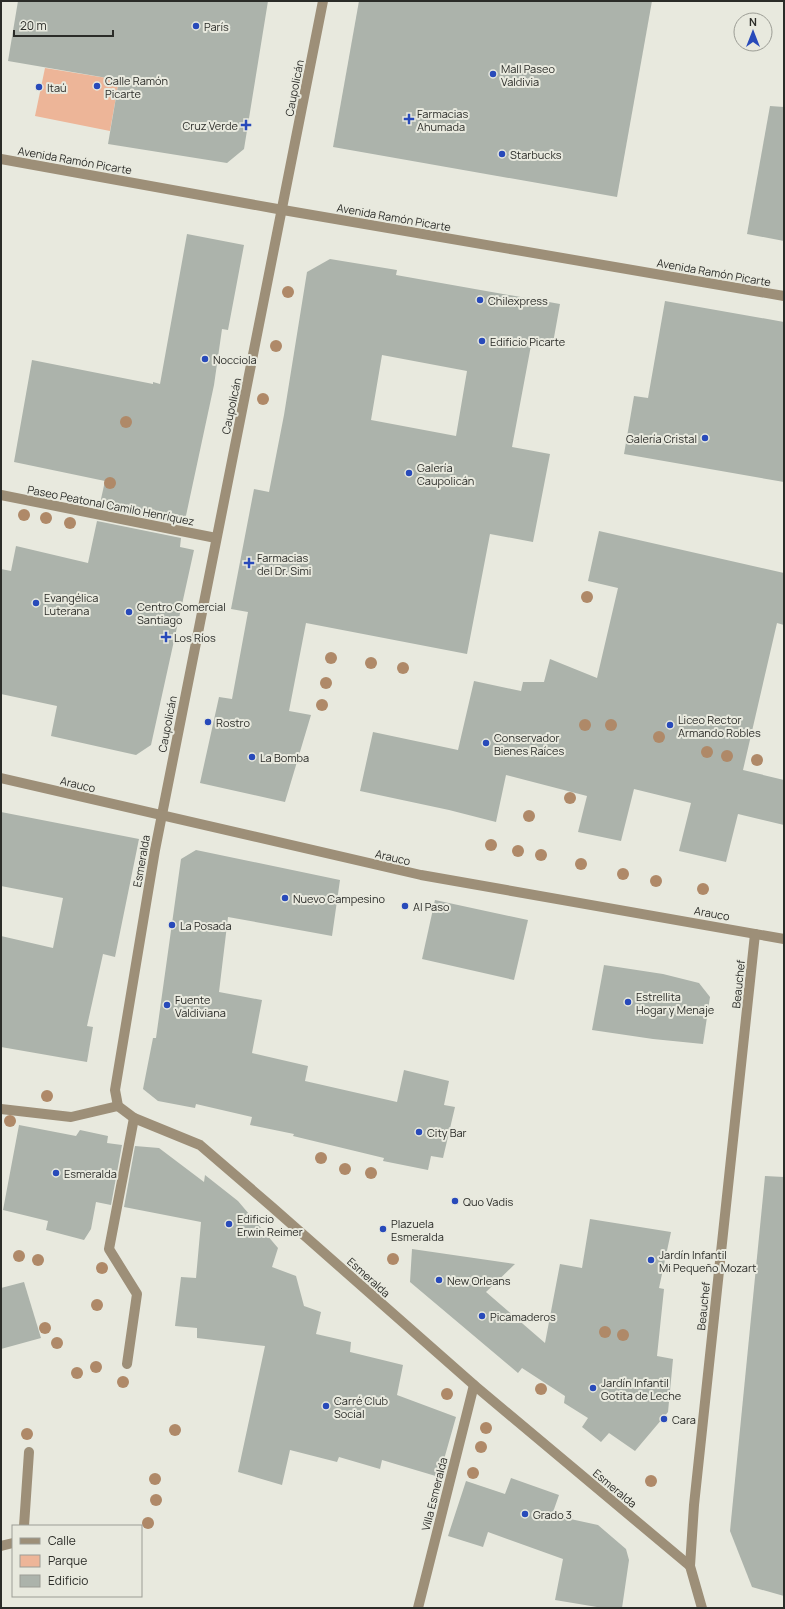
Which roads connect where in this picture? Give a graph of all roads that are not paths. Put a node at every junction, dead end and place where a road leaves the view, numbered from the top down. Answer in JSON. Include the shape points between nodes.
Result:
{"nodes":[{"id":1,"x":324,"y":1,"type":"edge"},
{"id":2,"x":1,"y":159,"type":"edge"},
{"id":3,"x":283,"y":210,"type":"junction"},
{"id":4,"x":784,"y":296,"type":"edge"},
{"id":5,"x":1,"y":495,"type":"edge"},
{"id":6,"x":216,"y":538,"type":"junction"},
{"id":7,"x":1,"y":778,"type":"edge"},
{"id":8,"x":162,"y":816,"type":"junction"},
{"id":9,"x":755,"y":934,"type":"junction"},
{"id":10,"x":784,"y":939,"type":"edge"},
{"id":11,"x":118,"y":1106,"type":"junction"},
{"id":12,"x":1,"y":1109,"type":"edge"},
{"id":13,"x":134,"y":1118,"type":"junction"},
{"id":14,"x":127,"y":1364,"type":"dead end"},
{"id":15,"x":474,"y":1385,"type":"junction"},
{"id":16,"x":29,"y":1452,"type":"dead end"},
{"id":17,"x":24,"y":1525,"type":"edge"},
{"id":18,"x":12,"y":1543,"type":"edge"},
{"id":19,"x":1,"y":1546,"type":"edge"},
{"id":20,"x":690,"y":1566,"type":"junction"},
{"id":21,"x":418,"y":1608,"type":"edge"},
{"id":22,"x":702,"y":1608,"type":"edge"}],
"edges":[{"from":1,"to":3,"type":"street","name":"Caupolicán"},
{"from":2,"to":3,"type":"street","name":"Avenida Ramón Picarte"},
{"from":3,"to":4,"type":"street","name":"Avenida Ramón Picarte"},
{"from":3,"to":6,"type":"street","name":"Caupolicán"},
{"from":5,"to":6,"type":"street","name":"Paseo Peatonal Camilo Henríquez"},
{"from":6,"to":8,"type":"street","name":"Caupolicán"},
{"from":7,"to":8,"type":"street","name":"Arauco"},
{"from":8,"to":9,"type":"street","name":"Arauco","via":[[421,875]]},
{"from":8,"to":11,"type":"street","name":"Esmeralda","via":[[114,1090]]},
{"from":9,"to":10,"type":"street","name":"Arauco"},
{"from":9,"to":20,"type":"street","name":"Beauchef","via":[[695,1497]]},
{"from":11,"to":12,"type":"street","via":[[70,1117]]},
{"from":11,"to":13,"type":"street","name":"Esmeralda"},
{"from":13,"to":14,"type":"street","via":[[109,1249],[136,1294]]},
{"from":13,"to":15,"type":"street","name":"Esmeralda","via":[[200,1145]]},
{"from":15,"to":20,"type":"street","name":"Esmeralda"},
{"from":15,"to":21,"type":"street","name":"Villa Esmeralda"},
{"from":16,"to":17,"type":"street"},
{"from":18,"to":19,"type":"street"},
{"from":20,"to":22,"type":"street","name":"Beauchef"}]}
